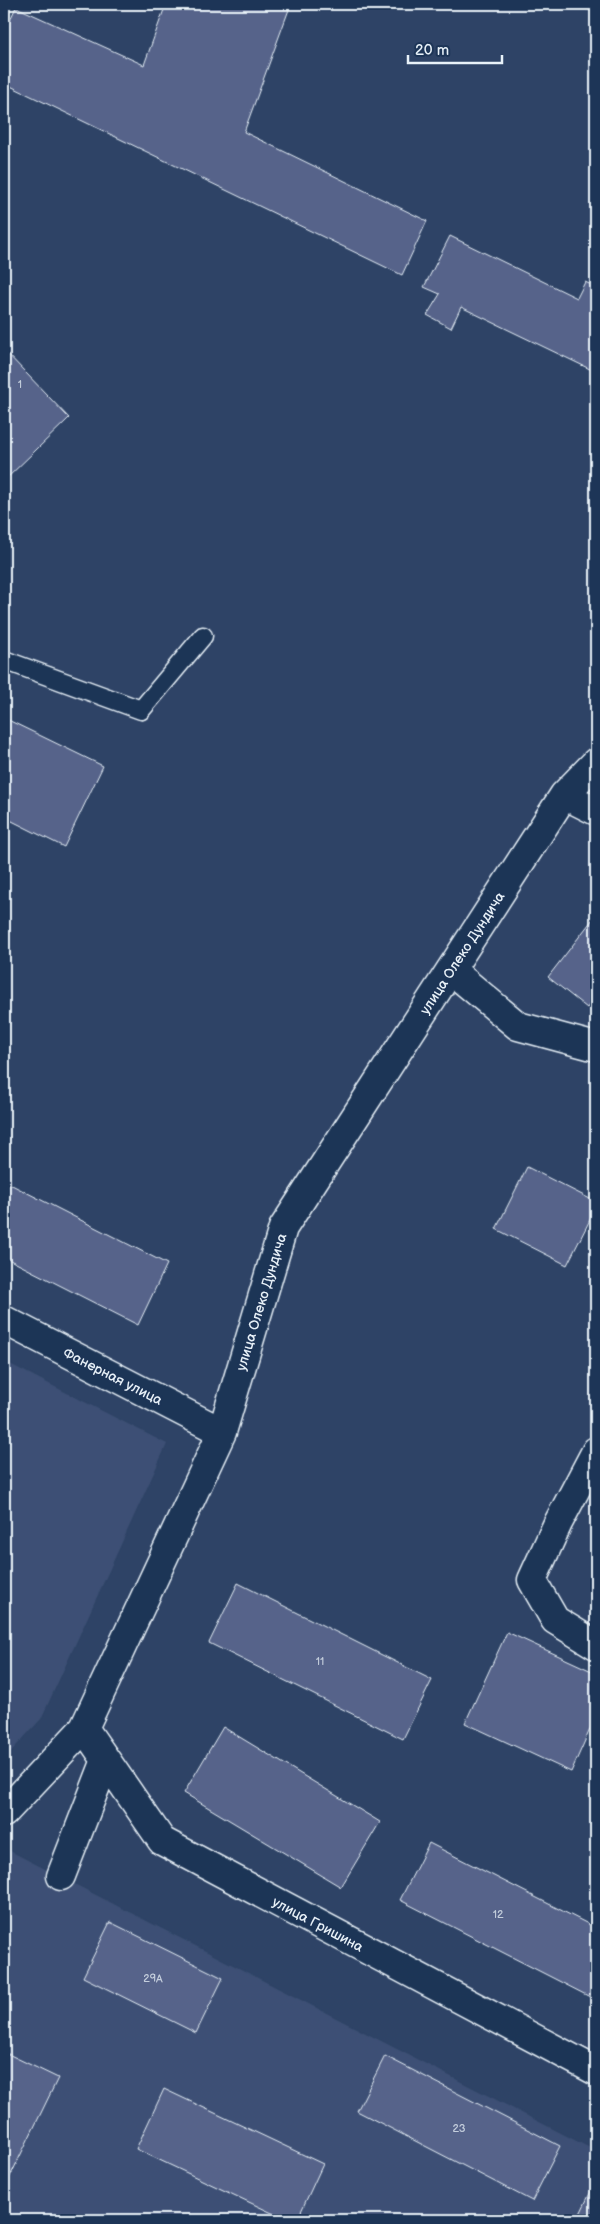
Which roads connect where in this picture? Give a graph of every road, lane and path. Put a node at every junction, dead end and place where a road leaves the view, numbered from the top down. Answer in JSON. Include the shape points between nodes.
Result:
{"nodes":[{"id":1,"x":203,"y":636,"type":"dead end"},
{"id":2,"x":4,"y":660,"type":"edge"},
{"id":3,"x":596,"y":762,"type":"edge"},
{"id":4,"x":564,"y":795,"type":"junction"},
{"id":5,"x":596,"y":812,"type":"edge"},
{"id":6,"x":451,"y":970,"type":"junction"},
{"id":7,"x":596,"y":1047,"type":"edge"},
{"id":8,"x":4,"y":1320,"type":"edge"},
{"id":9,"x":222,"y":1432,"type":"junction"},
{"id":10,"x":596,"y":1451,"type":"edge"},
{"id":11,"x":596,"y":1645,"type":"edge"},
{"id":12,"x":84,"y":1728,"type":"junction"},
{"id":13,"x":106,"y":1760,"type":"junction"},
{"id":14,"x":4,"y":1813,"type":"edge"},
{"id":15,"x":61,"y":1876,"type":"dead end"},
{"id":16,"x":596,"y":2071,"type":"edge"}],
"edges":[{"from":1,"to":2,"type":"lane","via":[[141,710]]},
{"from":3,"to":4,"type":"street","name":"улица Олеко Дундича"},
{"from":4,"to":5,"type":"street"},
{"from":4,"to":6,"type":"street","name":"улица Олеко Дундича"},
{"from":6,"to":7,"type":"street","via":[[518,1026]]},
{"from":6,"to":9,"type":"street","name":"улица Олеко Дундича","via":[[283,1228]]},
{"from":8,"to":9,"type":"street","name":"Фанерная улица"},
{"from":9,"to":12,"type":"street","name":"улица Олеко Дундича"},
{"from":10,"to":11,"type":"street","via":[[532,1580],[555,1620]]},
{"from":12,"to":13,"type":"street","name":"улица Гришина"},
{"from":12,"to":14,"type":"street","name":"улица Олеко Дундича"},
{"from":13,"to":15,"type":"street"},
{"from":13,"to":16,"type":"street","name":"улица Гришина","via":[[162,1841]]}]}
